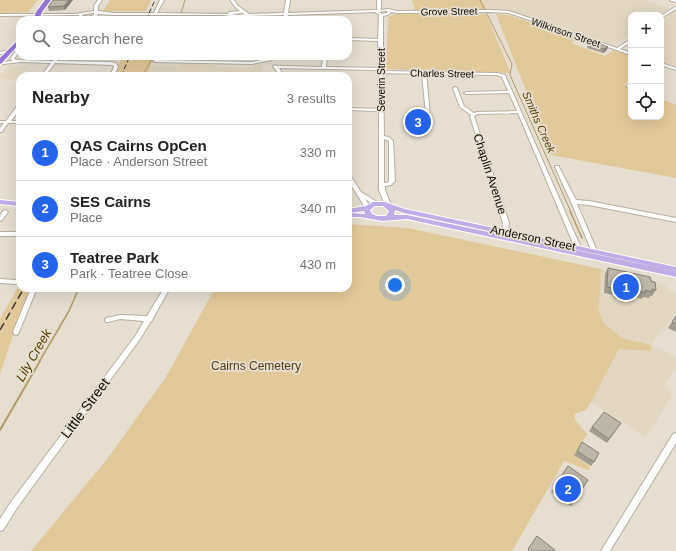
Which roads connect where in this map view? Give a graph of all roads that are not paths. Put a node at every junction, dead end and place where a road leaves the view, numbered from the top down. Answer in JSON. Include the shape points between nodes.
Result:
{"nodes":[{"id":1,"x":43,"y":0,"type":"edge"},
{"id":2,"x":48,"y":0,"type":"edge"},
{"id":3,"x":100,"y":0,"type":"edge"},
{"id":4,"x":162,"y":0,"type":"edge"},
{"id":5,"x":232,"y":0,"type":"edge"},
{"id":6,"x":288,"y":0,"type":"edge"},
{"id":7,"x":378,"y":0,"type":"edge"},
{"id":8,"x":672,"y":0,"type":"edge"},
{"id":9,"x":676,"y":1,"type":"edge"},
{"id":10,"x":379,"y":5,"type":"junction"},
{"id":11,"x":96,"y":6,"type":"junction"},
{"id":12,"x":236,"y":6,"type":"junction"},
{"id":13,"x":676,"y":8,"type":"edge"},
{"id":14,"x":501,"y":11,"type":"joint"},
{"id":15,"x":379,"y":12,"type":"junction"},
{"id":16,"x":387,"y":12,"type":"junction"},
{"id":17,"x":286,"y":13,"type":"junction"},
{"id":18,"x":331,"y":13,"type":"junction"},
{"id":19,"x":114,"y":14,"type":"joint"},
{"id":20,"x":155,"y":14,"type":"junction"},
{"id":21,"x":236,"y":14,"type":"junction"},
{"id":22,"x":95,"y":15,"type":"junction"},
{"id":23,"x":664,"y":15,"type":"edge"},
{"id":24,"x":0,"y":16,"type":"edge"},
{"id":25,"x":16,"y":16,"type":"edge"},
{"id":26,"x":35,"y":16,"type":"edge"},
{"id":27,"x":35,"y":16,"type":"edge"},
{"id":28,"x":87,"y":16,"type":"edge"},
{"id":29,"x":90,"y":16,"type":"edge"},
{"id":30,"x":90,"y":16,"type":"edge"},
{"id":31,"x":245,"y":16,"type":"edge"},
{"id":32,"x":286,"y":16,"type":"edge"},
{"id":33,"x":331,"y":16,"type":"edge"},
{"id":34,"x":380,"y":23,"type":"junction"},
{"id":35,"x":352,"y":39,"type":"edge"},
{"id":36,"x":381,"y":40,"type":"junction"},
{"id":37,"x":628,"y":42,"type":"edge"},
{"id":38,"x":16,"y":49,"type":"edge"},
{"id":39,"x":618,"y":49,"type":"junction"},
{"id":40,"x":16,"y":53,"type":"edge"},
{"id":41,"x":628,"y":53,"type":"edge"},
{"id":42,"x":1,"y":60,"type":"edge"},
{"id":43,"x":16,"y":60,"type":"edge"},
{"id":44,"x":16,"y":60,"type":"edge"},
{"id":45,"x":154,"y":60,"type":"dead end"},
{"id":46,"x":261,"y":60,"type":"edge"},
{"id":47,"x":271,"y":60,"type":"edge"},
{"id":48,"x":325,"y":60,"type":"edge"},
{"id":49,"x":21,"y":61,"type":"junction"},
{"id":50,"x":54,"y":62,"type":"junction"},
{"id":51,"x":664,"y":65,"type":"edge"},
{"id":52,"x":276,"y":67,"type":"junction"},
{"id":53,"x":324,"y":67,"type":"junction"},
{"id":54,"x":676,"y":69,"type":"edge"},
{"id":55,"x":381,"y":70,"type":"junction"},
{"id":56,"x":46,"y":72,"type":"edge"},
{"id":57,"x":114,"y":72,"type":"edge"},
{"id":58,"x":279,"y":72,"type":"edge"},
{"id":59,"x":424,"y":73,"type":"junction"},
{"id":60,"x":455,"y":88,"type":"dead end"},
{"id":61,"x":511,"y":92,"type":"junction"},
{"id":62,"x":466,"y":93,"type":"dead end"},
{"id":63,"x":352,"y":109,"type":"edge"},
{"id":64,"x":381,"y":110,"type":"junction"},
{"id":65,"x":16,"y":111,"type":"edge"},
{"id":66,"x":520,"y":112,"type":"junction"},
{"id":67,"x":474,"y":114,"type":"junction"},
{"id":68,"x":428,"y":115,"type":"dead end"},
{"id":69,"x":0,"y":122,"type":"edge"},
{"id":70,"x":7,"y":122,"type":"junction"},
{"id":71,"x":16,"y":122,"type":"edge"},
{"id":72,"x":0,"y":131,"type":"edge"},
{"id":73,"x":381,"y":137,"type":"junction"},
{"id":74,"x":557,"y":167,"type":"dead end"},
{"id":75,"x":352,"y":182,"type":"edge"},
{"id":76,"x":382,"y":187,"type":"junction"},
{"id":77,"x":359,"y":193,"type":"junction"},
{"id":78,"x":0,"y":202,"type":"edge"},
{"id":79,"x":574,"y":202,"type":"junction"},
{"id":80,"x":375,"y":203,"type":"junction"},
{"id":81,"x":16,"y":204,"type":"edge"},
{"id":82,"x":16,"y":205,"type":"edge"},
{"id":83,"x":0,"y":206,"type":"edge"},
{"id":84,"x":389,"y":206,"type":"junction"},
{"id":85,"x":368,"y":208,"type":"junction"},
{"id":86,"x":352,"y":210,"type":"edge"},
{"id":87,"x":5,"y":212,"type":"dead end"},
{"id":88,"x":352,"y":215,"type":"edge"},
{"id":89,"x":372,"y":217,"type":"junction"},
{"id":90,"x":389,"y":217,"type":"junction"},
{"id":91,"x":0,"y":219,"type":"edge"},
{"id":92,"x":676,"y":220,"type":"edge"},
{"id":93,"x":0,"y":234,"type":"edge"},
{"id":94,"x":16,"y":234,"type":"edge"},
{"id":95,"x":505,"y":235,"type":"junction"},
{"id":96,"x":578,"y":248,"type":"junction"},
{"id":97,"x":594,"y":251,"type":"junction"},
{"id":98,"x":676,"y":269,"type":"edge"},
{"id":99,"x":676,"y":274,"type":"edge"},
{"id":100,"x":0,"y":282,"type":"edge"},
{"id":101,"x":16,"y":282,"type":"dead end"},
{"id":102,"x":32,"y":292,"type":"edge"},
{"id":103,"x":165,"y":292,"type":"edge"},
{"id":104,"x":150,"y":319,"type":"junction"},
{"id":105,"x":108,"y":320,"type":"dead end"},
{"id":106,"x":16,"y":332,"type":"dead end"},
{"id":107,"x":676,"y":436,"type":"edge"},
{"id":108,"x":0,"y":527,"type":"edge"},
{"id":109,"x":605,"y":551,"type":"edge"}],
"edges":[{"from":1,"to":26,"type":"highway"},
{"from":2,"to":27,"type":"highway"},
{"from":3,"to":11,"type":"street"},
{"from":4,"to":20,"type":"street"},
{"from":5,"to":12,"type":"street"},
{"from":6,"to":17,"type":"street"},
{"from":7,"to":10,"type":"street","name":"Severin Street"},
{"from":8,"to":9,"type":"street"},
{"from":10,"to":15,"type":"street","name":"Severin Street"},
{"from":10,"to":16,"type":"street"},
{"from":11,"to":22,"type":"street"},
{"from":11,"to":28,"type":"street"},
{"from":12,"to":21,"type":"street"},
{"from":12,"to":31,"type":"street"},
{"from":13,"to":23,"type":"street"},
{"from":14,"to":16,"type":"street","name":"Grove Street"},
{"from":14,"to":39,"type":"street","name":"Wilkinson Street"},
{"from":15,"to":16,"type":"street","name":"Grove Street"},
{"from":15,"to":18,"type":"street"},
{"from":15,"to":34,"type":"street","name":"Severin Street"},
{"from":16,"to":34,"type":"street"},
{"from":17,"to":18,"type":"street"},
{"from":17,"to":31,"type":"street"},
{"from":17,"to":32,"type":"street"},
{"from":18,"to":33,"type":"street"},
{"from":19,"to":20,"type":"street"},
{"from":19,"to":22,"type":"street"},
{"from":20,"to":21,"type":"street"},
{"from":21,"to":31,"type":"street"},
{"from":21,"to":31,"type":"street"},
{"from":22,"to":29,"type":"street"},
{"from":22,"to":30,"type":"street"},
{"from":24,"to":25,"type":"street"},
{"from":34,"to":36,"type":"street","name":"Severin Street"},
{"from":35,"to":36,"type":"street"},
{"from":36,"to":55,"type":"street","name":"Severin Street"},
{"from":37,"to":39,"type":"street"},
{"from":38,"to":42,"type":"highway"},
{"from":38,"to":42,"type":"street"},
{"from":39,"to":41,"type":"street","name":"Wilkinson Street"},
{"from":40,"to":43,"type":"street","via":[[12,59]]},
{"from":42,"to":49,"type":"street"},
{"from":44,"to":49,"type":"street"},
{"from":45,"to":46,"type":"street"},
{"from":47,"to":52,"type":"street"},
{"from":48,"to":53,"type":"street"},
{"from":49,"to":50,"type":"street"},
{"from":50,"to":56,"type":"street"},
{"from":50,"to":57,"type":"street","via":[[114,64],[116,67]]},
{"from":51,"to":54,"type":"street"},
{"from":52,"to":53,"type":"street","name":"Charles Street"},
{"from":52,"to":58,"type":"street"},
{"from":53,"to":55,"type":"street","name":"Charles Street"},
{"from":55,"to":59,"type":"street","name":"Charles Street"},
{"from":55,"to":64,"type":"street","name":"Severin Street"},
{"from":59,"to":61,"type":"street","name":"Charles Street","via":[[503,76]]},
{"from":59,"to":68,"type":"street"},
{"from":60,"to":67,"type":"street","via":[[462,107]]},
{"from":61,"to":62,"type":"street"},
{"from":61,"to":66,"type":"street"},
{"from":63,"to":64,"type":"street"},
{"from":64,"to":73,"type":"street","name":"Severin Street"},
{"from":65,"to":70,"type":"street"},
{"from":66,"to":67,"type":"street"},
{"from":66,"to":96,"type":"street"},
{"from":67,"to":95,"type":"street","name":"Chaplin Avenue","via":[[472,116],[506,223]]},
{"from":69,"to":70,"type":"street"},
{"from":70,"to":71,"type":"street"},
{"from":70,"to":72,"type":"street"},
{"from":73,"to":76,"type":"street","name":"Severin Street"},
{"from":73,"to":76,"type":"street","name":"Severin Street","via":[[391,141],[392,180]]},
{"from":74,"to":79,"type":"street"},
{"from":75,"to":77,"type":"street"},
{"from":76,"to":80,"type":"street","name":"Severin Street"},
{"from":76,"to":84,"type":"street","name":"Severin Street"},
{"from":77,"to":80,"type":"street"},
{"from":77,"to":85,"type":"street"},
{"from":78,"to":81,"type":"main road"},
{"from":79,"to":92,"type":"street"},
{"from":79,"to":97,"type":"street"},
{"from":80,"to":84,"type":"main road"},
{"from":80,"to":85,"type":"main road"},
{"from":82,"to":83,"type":"main road"},
{"from":84,"to":90,"type":"main road","via":[[392,211]]},
{"from":84,"to":95,"type":"main road","name":"Anderson Street"},
{"from":85,"to":86,"type":"main road"},
{"from":85,"to":89,"type":"main road","via":[[368,213]]},
{"from":87,"to":91,"type":"street"},
{"from":88,"to":89,"type":"main road"},
{"from":89,"to":90,"type":"main road"},
{"from":90,"to":95,"type":"main road","name":"Anderson Street","via":[[407,217]]},
{"from":93,"to":94,"type":"street"},
{"from":95,"to":96,"type":"main road","name":"Anderson Street"},
{"from":95,"to":99,"type":"main road","name":"Anderson Street"},
{"from":96,"to":97,"type":"main road","name":"Anderson Street"},
{"from":97,"to":98,"type":"main road","name":"Anderson Street"},
{"from":100,"to":101,"type":"street"},
{"from":102,"to":106,"type":"street"},
{"from":103,"to":104,"type":"street","name":"Little Street"},
{"from":104,"to":105,"type":"street","via":[[120,317]]},
{"from":104,"to":108,"type":"street","name":"Little Street"},
{"from":107,"to":109,"type":"street"}]}
